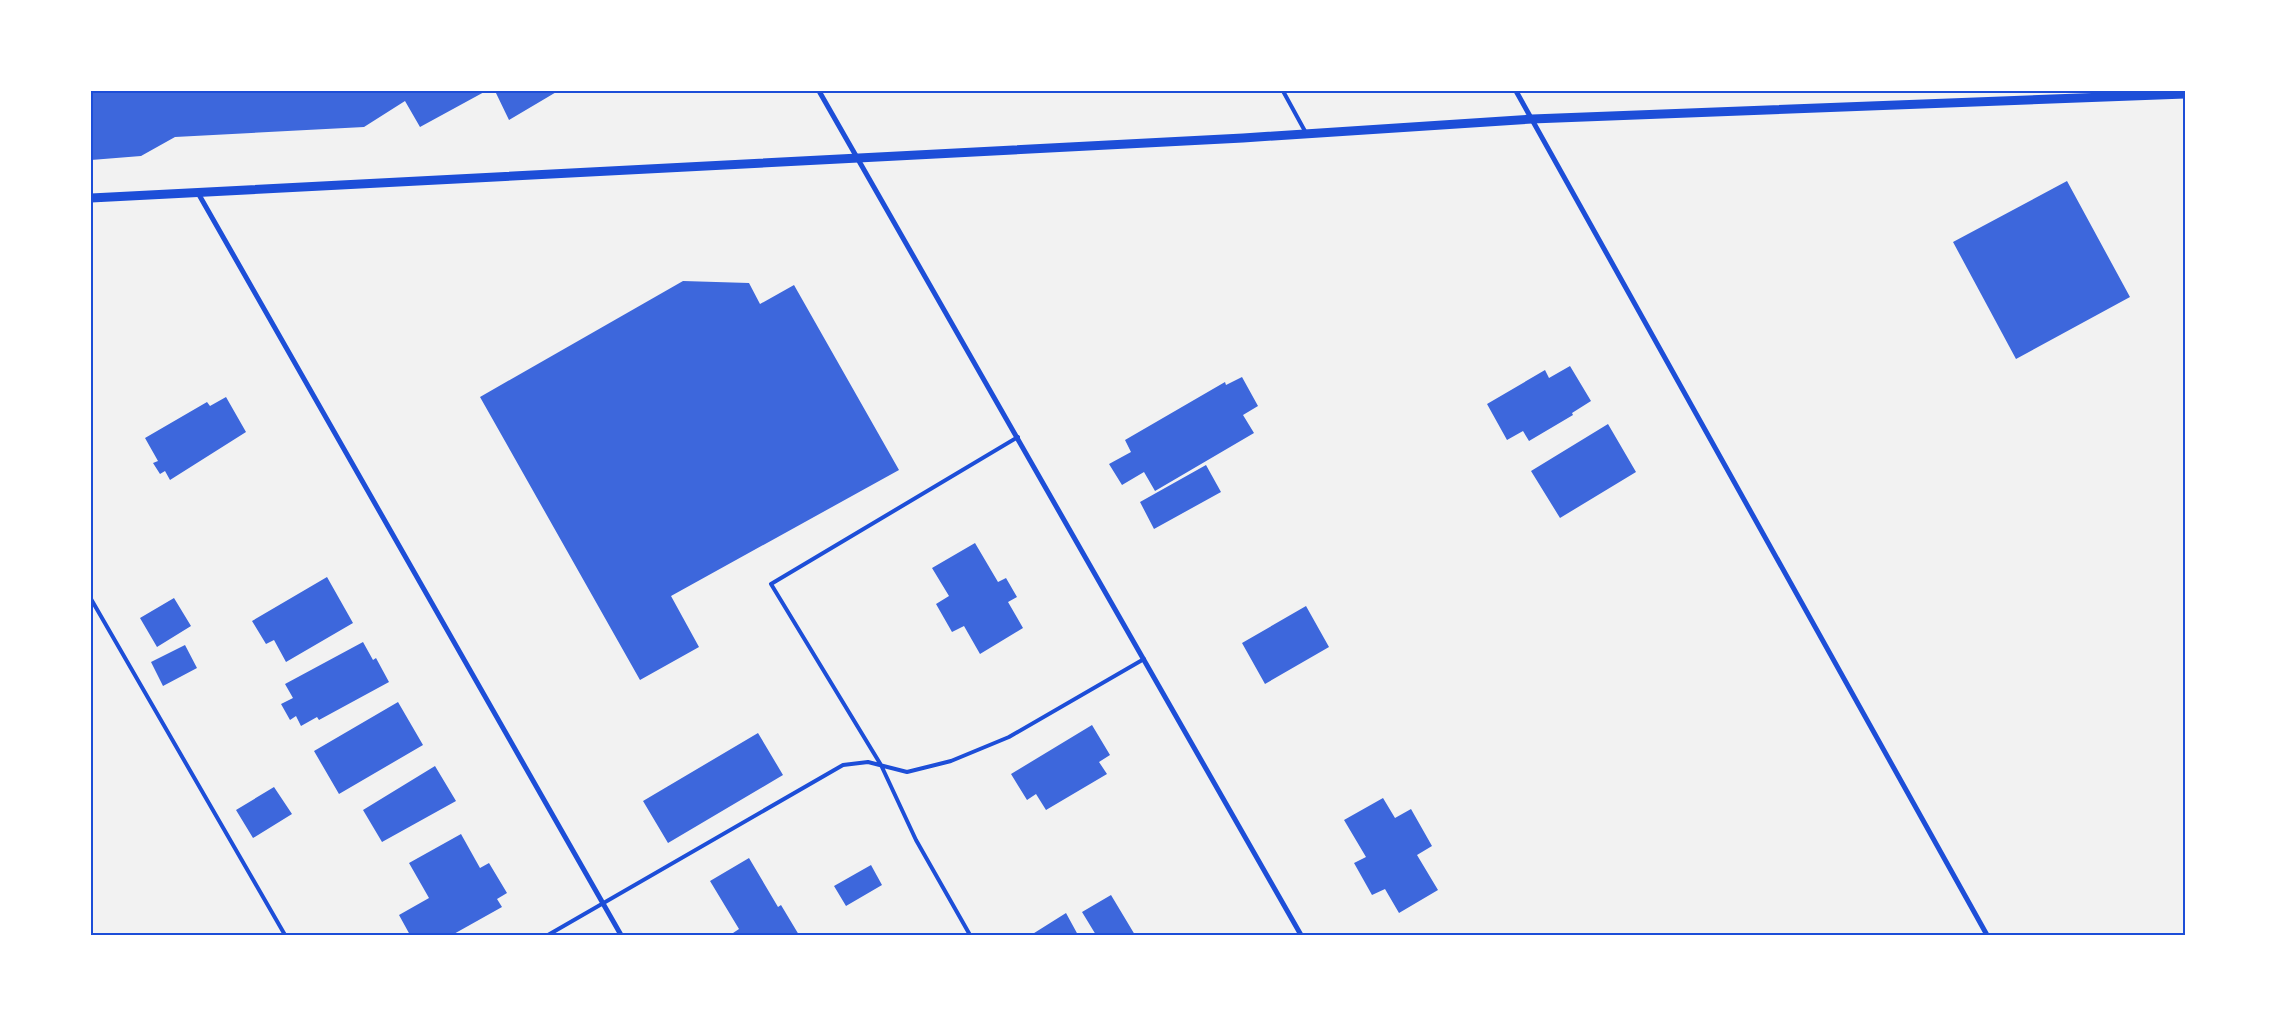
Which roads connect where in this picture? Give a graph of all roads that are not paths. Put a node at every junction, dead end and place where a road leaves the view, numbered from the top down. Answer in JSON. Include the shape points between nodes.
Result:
{"nodes":[{"id":1,"x":819,"y":91,"type":"edge"},
{"id":2,"x":1282,"y":91,"type":"edge"},
{"id":3,"x":1516,"y":91,"type":"edge"},
{"id":4,"x":2185,"y":94,"type":"edge"},
{"id":5,"x":1532,"y":119,"type":"junction"},
{"id":6,"x":1306,"y":134,"type":"junction"},
{"id":7,"x":857,"y":157,"type":"junction"},
{"id":8,"x":198,"y":193,"type":"junction"},
{"id":9,"x":91,"y":198,"type":"edge"},
{"id":10,"x":1018,"y":437,"type":"junction"},
{"id":11,"x":91,"y":599,"type":"edge"},
{"id":12,"x":1144,"y":659,"type":"junction"},
{"id":13,"x":881,"y":765,"type":"junction"},
{"id":14,"x":603,"y":904,"type":"junction"},
{"id":15,"x":285,"y":935,"type":"edge"},
{"id":16,"x":548,"y":935,"type":"edge"},
{"id":17,"x":621,"y":935,"type":"edge"},
{"id":18,"x":970,"y":935,"type":"edge"},
{"id":19,"x":1301,"y":935,"type":"edge"},
{"id":20,"x":1988,"y":935,"type":"edge"}],
"edges":[{"from":1,"to":7,"type":"street"},
{"from":2,"to":6,"type":"lane"},
{"from":3,"to":5,"type":"street"},
{"from":4,"to":5,"type":"street"},
{"from":5,"to":6,"type":"street"},
{"from":5,"to":20,"type":"street"},
{"from":6,"to":7,"type":"street"},
{"from":7,"to":8,"type":"street"},
{"from":7,"to":10,"type":"street"},
{"from":8,"to":9,"type":"street"},
{"from":8,"to":14,"type":"street"},
{"from":10,"to":12,"type":"street"},
{"from":10,"to":13,"type":"lane","via":[[771,584]]},
{"from":11,"to":15,"type":"lane"},
{"from":12,"to":13,"type":"lane","via":[[1009,737],[950,761],[906,772]]},
{"from":12,"to":19,"type":"street"},
{"from":13,"to":14,"type":"lane","via":[[868,762],[843,765]]},
{"from":13,"to":18,"type":"lane","via":[[916,840]]},
{"from":14,"to":16,"type":"lane"},
{"from":14,"to":17,"type":"street"}]}
